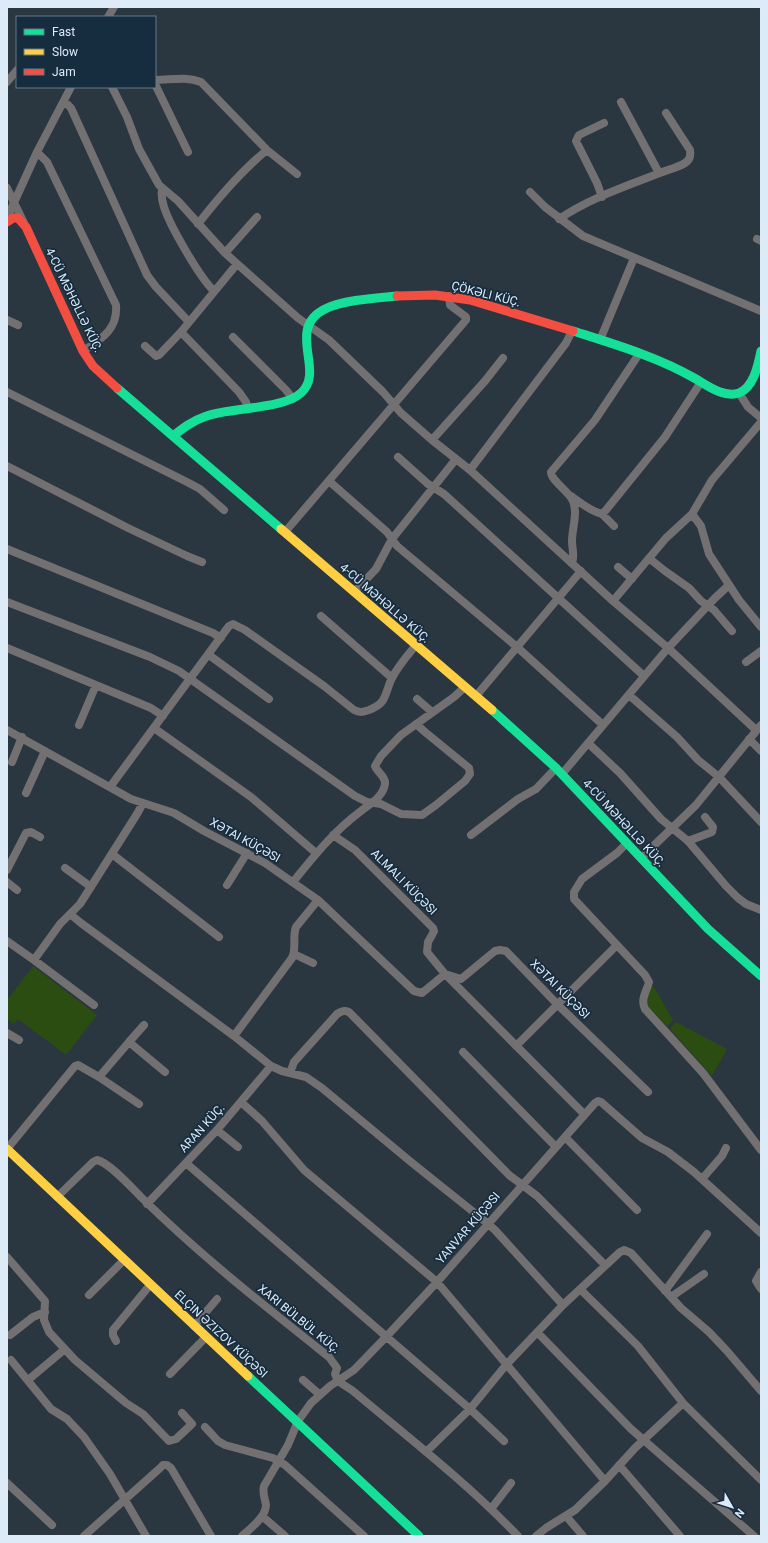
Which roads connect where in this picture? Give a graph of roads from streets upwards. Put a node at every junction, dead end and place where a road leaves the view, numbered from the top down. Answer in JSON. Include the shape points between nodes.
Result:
{"nodes":[{"id":1,"x":114,"y":7,"type":"edge"},
{"id":2,"x":109,"y":16,"type":"edge"},
{"id":3,"x":16,"y":71,"type":"edge"},
{"id":4,"x":156,"y":80,"type":"edge"},
{"id":5,"x":7,"y":82,"type":"edge"},
{"id":6,"x":156,"y":86,"type":"edge"},
{"id":7,"x":70,"y":88,"type":"edge"},
{"id":8,"x":112,"y":88,"type":"edge"},
{"id":9,"x":64,"y":101,"type":"junction"},
{"id":10,"x":621,"y":102,"type":"dead end"},
{"id":11,"x":666,"y":113,"type":"dead end"},
{"id":12,"x":604,"y":122,"type":"dead end"},
{"id":13,"x":267,"y":150,"type":"junction"},
{"id":14,"x":38,"y":152,"type":"junction"},
{"id":15,"x":188,"y":152,"type":"dead end"},
{"id":16,"x":658,"y":173,"type":"junction"},
{"id":17,"x":297,"y":174,"type":"dead end"},
{"id":18,"x":7,"y":188,"type":"edge"},
{"id":19,"x":162,"y":189,"type":"junction"},
{"id":20,"x":530,"y":192,"type":"dead end"},
{"id":21,"x":602,"y":197,"type":"junction"},
{"id":22,"x":14,"y":201,"type":"junction"},
{"id":23,"x":257,"y":217,"type":"dead end"},
{"id":24,"x":7,"y":218,"type":"edge"},
{"id":25,"x":559,"y":219,"type":"junction"},
{"id":26,"x":7,"y":222,"type":"edge"},
{"id":27,"x":198,"y":224,"type":"junction"},
{"id":28,"x":26,"y":228,"type":"junction"},
{"id":29,"x":225,"y":253,"type":"junction"},
{"id":30,"x":634,"y":258,"type":"junction"},
{"id":31,"x":237,"y":264,"type":"junction"},
{"id":32,"x":214,"y":291,"type":"junction"},
{"id":33,"x":449,"y":296,"type":"junction"},
{"id":34,"x":761,"y":311,"type":"edge"},
{"id":35,"x":7,"y":320,"type":"edge"},
{"id":36,"x":189,"y":322,"type":"junction"},
{"id":37,"x":18,"y":325,"type":"dead end"},
{"id":38,"x":309,"y":326,"type":"junction"},
{"id":39,"x":572,"y":331,"type":"junction"},
{"id":40,"x":181,"y":332,"type":"junction"},
{"id":41,"x":233,"y":337,"type":"dead end"},
{"id":42,"x":600,"y":340,"type":"junction"},
{"id":43,"x":145,"y":346,"type":"dead end"},
{"id":44,"x":83,"y":351,"type":"junction"},
{"id":45,"x":761,"y":351,"type":"edge"},
{"id":46,"x":639,"y":354,"type":"junction"},
{"id":47,"x":503,"y":358,"type":"dead end"},
{"id":48,"x":701,"y":382,"type":"junction"},
{"id":49,"x":7,"y":392,"type":"edge"},
{"id":50,"x":739,"y":393,"type":"junction"},
{"id":51,"x":292,"y":399,"type":"junction"},
{"id":52,"x":393,"y":404,"type":"junction"},
{"id":53,"x":248,"y":409,"type":"junction"},
{"id":54,"x":761,"y":418,"type":"edge"},
{"id":55,"x":761,"y":422,"type":"edge"},
{"id":56,"x":174,"y":436,"type":"junction"},
{"id":57,"x":432,"y":440,"type":"junction"},
{"id":58,"x":398,"y":457,"type":"dead end"},
{"id":59,"x":456,"y":460,"type":"junction"},
{"id":60,"x":7,"y":466,"type":"edge"},
{"id":61,"x":470,"y":470,"type":"junction"},
{"id":62,"x":329,"y":481,"type":"junction"},
{"id":63,"x":433,"y":487,"type":"junction"},
{"id":64,"x":569,"y":494,"type":"junction"},
{"id":65,"x":224,"y":510,"type":"dead end"},
{"id":66,"x":590,"y":510,"type":"junction"},
{"id":67,"x":602,"y":514,"type":"junction"},
{"id":68,"x":692,"y":514,"type":"junction"},
{"id":69,"x":575,"y":517,"type":"junction"},
{"id":70,"x":614,"y":526,"type":"dead end"},
{"id":71,"x":285,"y":532,"type":"junction"},
{"id":72,"x":392,"y":540,"type":"junction"},
{"id":73,"x":7,"y":549,"type":"edge"},
{"id":74,"x":650,"y":559,"type":"junction"},
{"id":75,"x":202,"y":562,"type":"dead end"},
{"id":76,"x":572,"y":563,"type":"junction"},
{"id":77,"x":618,"y":567,"type":"dead end"},
{"id":78,"x":581,"y":571,"type":"junction"},
{"id":79,"x":632,"y":579,"type":"junction"},
{"id":80,"x":729,"y":585,"type":"junction"},
{"id":81,"x":354,"y":592,"type":"junction"},
{"id":82,"x":558,"y":598,"type":"junction"},
{"id":83,"x":614,"y":601,"type":"junction"},
{"id":84,"x":7,"y":602,"type":"edge"},
{"id":85,"x":708,"y":605,"type":"junction"},
{"id":86,"x":321,"y":616,"type":"dead end"},
{"id":87,"x":761,"y":627,"type":"edge"},
{"id":88,"x":732,"y":631,"type":"dead end"},
{"id":89,"x":221,"y":638,"type":"junction"},
{"id":90,"x":416,"y":645,"type":"junction"},
{"id":91,"x":517,"y":647,"type":"junction"},
{"id":92,"x":7,"y":648,"type":"edge"},
{"id":93,"x":668,"y":648,"type":"junction"},
{"id":94,"x":761,"y":652,"type":"edge"},
{"id":95,"x":209,"y":655,"type":"junction"},
{"id":96,"x":746,"y":662,"type":"dead end"},
{"id":97,"x":644,"y":676,"type":"junction"},
{"id":98,"x":392,"y":678,"type":"junction"},
{"id":99,"x":191,"y":679,"type":"junction"},
{"id":100,"x":96,"y":685,"type":"junction"},
{"id":101,"x":465,"y":687,"type":"junction"},
{"id":102,"x":629,"y":695,"type":"junction"},
{"id":103,"x":476,"y":696,"type":"junction"},
{"id":104,"x":269,"y":699,"type":"dead end"},
{"id":105,"x":417,"y":699,"type":"dead end"},
{"id":106,"x":432,"y":712,"type":"junction"},
{"id":107,"x":163,"y":716,"type":"junction"},
{"id":108,"x":416,"y":724,"type":"junction"},
{"id":109,"x":79,"y":725,"type":"dead end"},
{"id":110,"x":603,"y":725,"type":"junction"},
{"id":111,"x":154,"y":728,"type":"junction"},
{"id":112,"x":759,"y":728,"type":"edge"},
{"id":113,"x":7,"y":730,"type":"edge"},
{"id":114,"x":22,"y":737,"type":"junction"},
{"id":115,"x":749,"y":739,"type":"junction"},
{"id":116,"x":588,"y":743,"type":"junction"},
{"id":117,"x":45,"y":751,"type":"junction"},
{"id":118,"x":761,"y":751,"type":"edge"},
{"id":119,"x":12,"y":762,"type":"dead end"},
{"id":120,"x":559,"y":771,"type":"junction"},
{"id":121,"x":719,"y":777,"type":"junction"},
{"id":122,"x":110,"y":787,"type":"junction"},
{"id":123,"x":26,"y":793,"type":"dead end"},
{"id":124,"x":373,"y":802,"type":"junction"},
{"id":125,"x":143,"y":803,"type":"junction"},
{"id":126,"x":705,"y":817,"type":"dead end"},
{"id":127,"x":761,"y":822,"type":"edge"},
{"id":128,"x":673,"y":828,"type":"junction"},
{"id":129,"x":334,"y":835,"type":"junction"},
{"id":130,"x":471,"y":835,"type":"dead end"},
{"id":131,"x":40,"y":837,"type":"dead end"},
{"id":132,"x":688,"y":841,"type":"junction"},
{"id":133,"x":627,"y":843,"type":"junction"},
{"id":134,"x":247,"y":853,"type":"junction"},
{"id":135,"x":316,"y":853,"type":"junction"},
{"id":136,"x":112,"y":854,"type":"junction"},
{"id":137,"x":641,"y":858,"type":"junction"},
{"id":138,"x":65,"y":868,"type":"dead end"},
{"id":139,"x":7,"y":870,"type":"edge"},
{"id":140,"x":7,"y":882,"type":"edge"},
{"id":141,"x":293,"y":882,"type":"junction"},
{"id":142,"x":227,"y":885,"type":"dead end"},
{"id":143,"x":91,"y":887,"type":"junction"},
{"id":144,"x":17,"y":890,"type":"dead end"},
{"id":145,"x":318,"y":900,"type":"junction"},
{"id":146,"x":761,"y":910,"type":"edge"},
{"id":147,"x":70,"y":914,"type":"junction"},
{"id":148,"x":219,"y":937,"type":"dead end"},
{"id":149,"x":7,"y":940,"type":"edge"},
{"id":150,"x":617,"y":945,"type":"junction"},
{"id":151,"x":294,"y":954,"type":"junction"},
{"id":152,"x":34,"y":960,"type":"junction"},
{"id":153,"x":313,"y":963,"type":"dead end"},
{"id":154,"x":445,"y":974,"type":"junction"},
{"id":155,"x":761,"y":976,"type":"edge"},
{"id":156,"x":94,"y":1005,"type":"dead end"},
{"id":157,"x":558,"y":1005,"type":"junction"},
{"id":158,"x":144,"y":1025,"type":"dead end"},
{"id":159,"x":7,"y":1033,"type":"edge"},
{"id":160,"x":234,"y":1036,"type":"junction"},
{"id":161,"x":19,"y":1040,"type":"dead end"},
{"id":162,"x":129,"y":1042,"type":"junction"},
{"id":163,"x":516,"y":1046,"type":"junction"},
{"id":164,"x":463,"y":1052,"type":"dead end"},
{"id":165,"x":271,"y":1066,"type":"junction"},
{"id":166,"x":165,"y":1072,"type":"dead end"},
{"id":167,"x":290,"y":1073,"type":"junction"},
{"id":168,"x":100,"y":1077,"type":"junction"},
{"id":169,"x":648,"y":1092,"type":"dead end"},
{"id":170,"x":241,"y":1102,"type":"junction"},
{"id":171,"x":139,"y":1104,"type":"dead end"},
{"id":172,"x":584,"y":1114,"type":"junction"},
{"id":173,"x":217,"y":1130,"type":"junction"},
{"id":174,"x":565,"y":1137,"type":"junction"},
{"id":175,"x":238,"y":1147,"type":"dead end"},
{"id":176,"x":556,"y":1147,"type":"junction"},
{"id":177,"x":726,"y":1148,"type":"dead end"},
{"id":178,"x":7,"y":1149,"type":"edge"},
{"id":179,"x":761,"y":1150,"type":"edge"},
{"id":180,"x":186,"y":1163,"type":"junction"},
{"id":181,"x":702,"y":1178,"type":"junction"},
{"id":182,"x":522,"y":1185,"type":"junction"},
{"id":183,"x":57,"y":1197,"type":"junction"},
{"id":184,"x":147,"y":1204,"type":"junction"},
{"id":185,"x":637,"y":1210,"type":"dead end"},
{"id":186,"x":488,"y":1224,"type":"junction"},
{"id":187,"x":761,"y":1233,"type":"edge"},
{"id":188,"x":707,"y":1234,"type":"dead end"},
{"id":189,"x":7,"y":1257,"type":"edge"},
{"id":190,"x":124,"y":1260,"type":"junction"},
{"id":191,"x":605,"y":1266,"type":"junction"},
{"id":192,"x":761,"y":1272,"type":"edge"},
{"id":193,"x":704,"y":1274,"type":"dead end"},
{"id":194,"x":437,"y":1282,"type":"junction"},
{"id":195,"x":150,"y":1285,"type":"junction"},
{"id":196,"x":580,"y":1289,"type":"junction"},
{"id":197,"x":761,"y":1289,"type":"edge"},
{"id":198,"x":668,"y":1294,"type":"junction"},
{"id":199,"x":89,"y":1295,"type":"dead end"},
{"id":200,"x":217,"y":1299,"type":"dead end"},
{"id":201,"x":563,"y":1306,"type":"junction"},
{"id":202,"x":45,"y":1312,"type":"junction"},
{"id":203,"x":194,"y":1326,"type":"junction"},
{"id":204,"x":537,"y":1332,"type":"junction"},
{"id":205,"x":10,"y":1335,"type":"dead end"},
{"id":206,"x":206,"y":1337,"type":"junction"},
{"id":207,"x":386,"y":1337,"type":"junction"},
{"id":208,"x":116,"y":1341,"type":"dead end"},
{"id":209,"x":64,"y":1349,"type":"junction"},
{"id":210,"x":10,"y":1360,"type":"dead end"},
{"id":211,"x":506,"y":1365,"type":"junction"},
{"id":212,"x":170,"y":1374,"type":"dead end"},
{"id":213,"x":28,"y":1380,"type":"junction"},
{"id":214,"x":303,"y":1380,"type":"dead end"},
{"id":215,"x":338,"y":1381,"type":"junction"},
{"id":216,"x":761,"y":1391,"type":"edge"},
{"id":217,"x":319,"y":1394,"type":"junction"},
{"id":218,"x":683,"y":1403,"type":"junction"},
{"id":219,"x":470,"y":1409,"type":"junction"},
{"id":220,"x":182,"y":1413,"type":"dead end"},
{"id":221,"x":298,"y":1421,"type":"junction"},
{"id":222,"x":205,"y":1427,"type":"dead end"},
{"id":223,"x":644,"y":1440,"type":"junction"},
{"id":224,"x":504,"y":1441,"type":"dead end"},
{"id":225,"x":426,"y":1452,"type":"junction"},
{"id":226,"x":279,"y":1461,"type":"junction"},
{"id":227,"x":620,"y":1465,"type":"junction"},
{"id":228,"x":761,"y":1480,"type":"edge"},
{"id":229,"x":605,"y":1481,"type":"junction"},
{"id":230,"x":7,"y":1483,"type":"edge"},
{"id":231,"x":511,"y":1483,"type":"dead end"},
{"id":232,"x":125,"y":1499,"type":"junction"},
{"id":233,"x":491,"y":1509,"type":"junction"},
{"id":234,"x":262,"y":1516,"type":"junction"},
{"id":235,"x":566,"y":1516,"type":"junction"},
{"id":236,"x":52,"y":1525,"type":"dead end"},
{"id":237,"x":84,"y":1536,"type":"edge"},
{"id":238,"x":146,"y":1536,"type":"edge"},
{"id":239,"x":211,"y":1536,"type":"edge"},
{"id":240,"x":242,"y":1536,"type":"edge"},
{"id":241,"x":285,"y":1536,"type":"edge"},
{"id":242,"x":364,"y":1536,"type":"edge"},
{"id":243,"x":419,"y":1536,"type":"edge"},
{"id":244,"x":518,"y":1536,"type":"edge"},
{"id":245,"x":536,"y":1536,"type":"edge"},
{"id":246,"x":583,"y":1536,"type":"edge"},
{"id":247,"x":680,"y":1536,"type":"edge"},
{"id":248,"x":754,"y":1536,"type":"edge"}],
"edges":[{"from":1,"to":2,"type":"street"},
{"from":3,"to":5,"type":"street"},
{"from":4,"to":13,"type":"street","via":[[183,78],[201,82]]},
{"from":6,"to":15,"type":"street"},
{"from":7,"to":9,"type":"street"},
{"from":8,"to":19,"type":"street","via":[[139,149]]},
{"from":9,"to":14,"type":"street"},
{"from":9,"to":36,"type":"street","via":[[71,108],[147,275]]},
{"from":10,"to":16,"type":"street"},
{"from":11,"to":16,"type":"street","via":[[691,155],[685,164]]},
{"from":12,"to":21,"type":"street","via":[[579,135],[576,141]]},
{"from":13,"to":17,"type":"street"},
{"from":13,"to":27,"type":"street","via":[[230,184]]},
{"from":14,"to":22,"type":"street"},
{"from":14,"to":44,"type":"street","via":[[47,162],[116,306],[115,318],[108,333]]},
{"from":16,"to":21,"type":"street"},
{"from":18,"to":22,"type":"street"},
{"from":19,"to":27,"type":"street","via":[[175,198]]},
{"from":19,"to":32,"type":"street","via":[[164,209],[205,281]]},
{"from":20,"to":25,"type":"street"},
{"from":21,"to":25,"type":"street"},
{"from":22,"to":24,"type":"street"},
{"from":22,"to":28,"type":"street"},
{"from":23,"to":29,"type":"street"},
{"from":25,"to":30,"type":"street","via":[[583,236]]},
{"from":26,"to":28,"type":"street","via":[[16,218]]},
{"from":27,"to":29,"type":"street"},
{"from":28,"to":44,"type":"street","name":"4-CÜ MƏHƏLLƏ KÜÇ."},
{"from":29,"to":31,"type":"street"},
{"from":30,"to":34,"type":"street"},
{"from":30,"to":42,"type":"street"},
{"from":31,"to":32,"type":"street"},
{"from":31,"to":38,"type":"street"},
{"from":32,"to":36,"type":"street"},
{"from":33,"to":38,"type":"street","name":"ÇÖKƏLI KÜÇ.","via":[[404,294],[343,304],[323,310]]},
{"from":33,"to":39,"type":"street","name":"ÇÖKƏLI KÜÇ.","via":[[480,302]]},
{"from":33,"to":52,"type":"street","via":[[450,305],[463,313],[466,320]]},
{"from":35,"to":37,"type":"street"},
{"from":36,"to":40,"type":"street"},
{"from":38,"to":51,"type":"street","via":[[306,337],[310,378],[305,390]]},
{"from":38,"to":52,"type":"street","via":[[336,346]]},
{"from":39,"to":42,"type":"street","name":"ÇÖKƏLI KÜÇ."},
{"from":39,"to":61,"type":"street","via":[[566,343]]},
{"from":40,"to":43,"type":"street","via":[[159,355],[156,356]]},
{"from":40,"to":53,"type":"street","via":[[239,392]]},
{"from":41,"to":51,"type":"street"},
{"from":42,"to":46,"type":"street","name":"ÇÖKƏLI KÜÇ."},
{"from":44,"to":56,"type":"street","name":"4-CÜ MƏHƏLLƏ KÜÇ.","via":[[93,366]]},
{"from":45,"to":50,"type":"street","via":[[753,376]]},
{"from":46,"to":48,"type":"street","name":"ÇÖKƏLI KÜÇ."},
{"from":46,"to":64,"type":"street","via":[[595,420],[551,472],[553,478]]},
{"from":47,"to":57,"type":"street"},
{"from":48,"to":50,"type":"street","name":"ÇÖKƏLI KÜÇ.","via":[[725,393]]},
{"from":48,"to":67,"type":"street","via":[[665,438]]},
{"from":49,"to":65,"type":"street","via":[[187,482],[205,493]]},
{"from":50,"to":54,"type":"street"},
{"from":51,"to":53,"type":"street"},
{"from":52,"to":57,"type":"street"},
{"from":52,"to":62,"type":"street"},
{"from":53,"to":56,"type":"street","via":[[205,416],[188,424]]},
{"from":55,"to":68,"type":"street","via":[[712,480]]},
{"from":56,"to":71,"type":"street","name":"4-CÜ MƏHƏLLƏ KÜÇ."},
{"from":57,"to":59,"type":"street"},
{"from":58,"to":63,"type":"street"},
{"from":59,"to":61,"type":"street"},
{"from":59,"to":63,"type":"street"},
{"from":60,"to":75,"type":"street","via":[[128,528]]},
{"from":61,"to":76,"type":"street"},
{"from":62,"to":71,"type":"street"},
{"from":62,"to":72,"type":"street","via":[[387,532]]},
{"from":63,"to":72,"type":"street"},
{"from":63,"to":82,"type":"street","via":[[444,494]]},
{"from":64,"to":66,"type":"street"},
{"from":64,"to":69,"type":"street","via":[[574,505]]},
{"from":66,"to":67,"type":"street"},
{"from":66,"to":69,"type":"street"},
{"from":67,"to":70,"type":"street"},
{"from":68,"to":74,"type":"street","via":[[666,538]]},
{"from":68,"to":80,"type":"street","via":[[701,526],[710,554]]},
{"from":69,"to":76,"type":"street"},
{"from":71,"to":81,"type":"street","name":"4-CÜ MƏHƏLLƏ KÜÇ."},
{"from":72,"to":81,"type":"street","via":[[376,569]]},
{"from":72,"to":91,"type":"street"},
{"from":73,"to":89,"type":"street"},
{"from":74,"to":79,"type":"street"},
{"from":74,"to":85,"type":"street","via":[[685,584]]},
{"from":76,"to":78,"type":"street"},
{"from":77,"to":79,"type":"street"},
{"from":78,"to":82,"type":"street"},
{"from":78,"to":83,"type":"street"},
{"from":79,"to":83,"type":"street"},
{"from":80,"to":85,"type":"street"},
{"from":80,"to":87,"type":"street"},
{"from":81,"to":90,"type":"street","name":"4-CÜ MƏHƏLLƏ KÜÇ."},
{"from":82,"to":91,"type":"street"},
{"from":82,"to":97,"type":"street"},
{"from":83,"to":93,"type":"street"},
{"from":84,"to":99,"type":"street","via":[[150,657]]},
{"from":85,"to":88,"type":"street"},
{"from":85,"to":93,"type":"street"},
{"from":86,"to":98,"type":"street"},
{"from":89,"to":95,"type":"street"},
{"from":89,"to":98,"type":"street","via":[[229,626],[235,624],[359,712],[381,704]]},
{"from":90,"to":98,"type":"street"},
{"from":90,"to":101,"type":"street","name":"4-CÜ MƏHƏLLƏ KÜÇ."},
{"from":91,"to":103,"type":"street"},
{"from":91,"to":110,"type":"street"},
{"from":92,"to":100,"type":"street"},
{"from":93,"to":97,"type":"street"},
{"from":93,"to":112,"type":"street"},
{"from":94,"to":96,"type":"street"},
{"from":95,"to":99,"type":"street"},
{"from":95,"to":104,"type":"street"},
{"from":97,"to":102,"type":"street"},
{"from":99,"to":107,"type":"street"},
{"from":99,"to":124,"type":"street","via":[[355,796]]},
{"from":100,"to":107,"type":"street","via":[[151,708]]},
{"from":100,"to":109,"type":"street"},
{"from":101,"to":103,"type":"street","name":"4-CÜ MƏHƏLLƏ KÜÇ."},
{"from":101,"to":106,"type":"street"},
{"from":102,"to":110,"type":"street"},
{"from":102,"to":121,"type":"street"},
{"from":103,"to":120,"type":"street","name":"4-CÜ MƏHƏLLƏ KÜÇ."},
{"from":105,"to":106,"type":"street"},
{"from":106,"to":108,"type":"street"},
{"from":107,"to":111,"type":"street"},
{"from":108,"to":124,"type":"street","via":[[376,762],[376,770],[385,783],[381,794]]},
{"from":108,"to":124,"type":"street","via":[[469,768],[470,774],[465,781],[422,815],[406,815]]},
{"from":110,"to":116,"type":"street"},
{"from":111,"to":122,"type":"street"},
{"from":111,"to":135,"type":"street","via":[[251,797]]},
{"from":112,"to":115,"type":"street"},
{"from":113,"to":114,"type":"street","name":"XƏTAI KÜÇƏSI"},
{"from":114,"to":117,"type":"street","name":"XƏTAI KÜÇƏSI"},
{"from":114,"to":119,"type":"street"},
{"from":115,"to":118,"type":"street"},
{"from":115,"to":121,"type":"street"},
{"from":116,"to":120,"type":"street"},
{"from":116,"to":128,"type":"street"},
{"from":117,"to":122,"type":"street","name":"XƏTAI KÜÇƏSI"},
{"from":117,"to":123,"type":"street"},
{"from":120,"to":130,"type":"street"},
{"from":120,"to":133,"type":"street","name":"4-CÜ MƏHƏLLƏ KÜÇ."},
{"from":121,"to":127,"type":"street"},
{"from":121,"to":128,"type":"street"},
{"from":122,"to":125,"type":"street","name":"XƏTAI KÜÇƏSI"},
{"from":124,"to":129,"type":"street"},
{"from":125,"to":134,"type":"street","name":"XƏTAI KÜÇƏSI","via":[[174,813]]},
{"from":125,"to":136,"type":"street"},
{"from":126,"to":132,"type":"street","via":[[713,827],[712,832]]},
{"from":128,"to":132,"type":"street"},
{"from":128,"to":137,"type":"street"},
{"from":129,"to":135,"type":"street"},
{"from":129,"to":154,"type":"street","via":[[355,850],[433,928],[428,942],[428,952]]},
{"from":131,"to":139,"type":"street","via":[[30,832],[26,833]]},
{"from":132,"to":146,"type":"street","via":[[738,898]]},
{"from":133,"to":137,"type":"street","name":"4-CÜ MƏHƏLLƏ KÜÇ."},
{"from":133,"to":150,"type":"street","via":[[578,882],[573,896]]},
{"from":134,"to":141,"type":"street","name":"XƏTAI KÜÇƏSI"},
{"from":134,"to":142,"type":"street"},
{"from":135,"to":141,"type":"street"},
{"from":136,"to":143,"type":"street"},
{"from":136,"to":148,"type":"street"},
{"from":137,"to":155,"type":"street","name":"4-CÜ MƏHƏLLƏ KÜÇ.","via":[[708,929]]},
{"from":138,"to":143,"type":"street"},
{"from":140,"to":144,"type":"street"},
{"from":141,"to":145,"type":"street","name":"XƏTAI KÜÇƏSI"},
{"from":143,"to":147,"type":"street"},
{"from":145,"to":151,"type":"street","via":[[296,927]]},
{"from":145,"to":154,"type":"street","name":"XƏTAI KÜÇƏSI","via":[[414,991],[422,993]]},
{"from":147,"to":152,"type":"street"},
{"from":147,"to":160,"type":"street"},
{"from":149,"to":152,"type":"street"},
{"from":150,"to":157,"type":"street"},
{"from":150,"to":179,"type":"street","via":[[649,982],[643,1000],[645,1009],[699,1068]]},
{"from":151,"to":153,"type":"street"},
{"from":151,"to":160,"type":"street"},
{"from":152,"to":156,"type":"street"},
{"from":154,"to":157,"type":"street","name":"XƏTAI KÜÇƏSI","via":[[461,979],[495,951],[506,951]]},
{"from":154,"to":163,"type":"street"},
{"from":157,"to":163,"type":"street"},
{"from":157,"to":169,"type":"street","name":"XƏTAI KÜÇƏSI"},
{"from":158,"to":162,"type":"street"},
{"from":159,"to":161,"type":"street"},
{"from":160,"to":165,"type":"street"},
{"from":162,"to":166,"type":"street"},
{"from":162,"to":168,"type":"street"},
{"from":163,"to":172,"type":"street"},
{"from":164,"to":176,"type":"street"},
{"from":165,"to":167,"type":"street"},
{"from":165,"to":170,"type":"street","name":"ARAN KÜÇ."},
{"from":167,"to":182,"type":"street","via":[[294,1062],[337,1014],[345,1010],[509,1175]]},
{"from":167,"to":186,"type":"street","via":[[306,1077],[322,1088]]},
{"from":168,"to":171,"type":"street"},
{"from":168,"to":178,"type":"street","via":[[82,1066],[75,1066]]},
{"from":170,"to":173,"type":"street","name":"ARAN KÜÇ."},
{"from":170,"to":194,"type":"street","via":[[262,1121],[304,1170]]},
{"from":172,"to":174,"type":"street","name":"YANVAR KÜÇƏSI"},
{"from":172,"to":181,"type":"street","name":"YANVAR KÜÇƏSI","via":[[595,1103],[601,1102],[639,1135],[668,1152]]},
{"from":173,"to":175,"type":"street"},
{"from":173,"to":180,"type":"street","name":"ARAN KÜÇ."},
{"from":174,"to":176,"type":"street","name":"YANVAR KÜÇƏSI"},
{"from":174,"to":185,"type":"street"},
{"from":176,"to":182,"type":"street","name":"YANVAR KÜÇƏSI"},
{"from":177,"to":181,"type":"street"},
{"from":178,"to":183,"type":"street","name":"ELÇIN ƏZIZOV KÜÇƏSI"},
{"from":180,"to":184,"type":"street","name":"ARAN KÜÇ."},
{"from":180,"to":207,"type":"street"},
{"from":181,"to":187,"type":"street","name":"YANVAR KÜÇƏSI"},
{"from":182,"to":186,"type":"street","name":"YANVAR KÜÇƏSI"},
{"from":182,"to":191,"type":"street","via":[[537,1196]]},
{"from":183,"to":184,"type":"street","via":[[97,1160],[107,1164]]},
{"from":183,"to":190,"type":"street","name":"ELÇIN ƏZIZOV KÜÇƏSI"},
{"from":184,"to":215,"type":"street","via":[[248,1292],[329,1357],[337,1368],[335,1374]]},
{"from":186,"to":194,"type":"street","name":"YANVAR KÜÇƏSI"},
{"from":186,"to":201,"type":"street"},
{"from":188,"to":198,"type":"street"},
{"from":189,"to":202,"type":"street","via":[[45,1301]]},
{"from":190,"to":195,"type":"street","name":"ELÇIN ƏZIZOV KÜÇƏSI"},
{"from":190,"to":199,"type":"street"},
{"from":191,"to":196,"type":"street"},
{"from":191,"to":198,"type":"street","via":[[620,1252],[628,1251]]},
{"from":192,"to":197,"type":"street","via":[[756,1281]]},
{"from":193,"to":198,"type":"street"},
{"from":194,"to":207,"type":"street","name":"YANVAR KÜÇƏSI"},
{"from":194,"to":211,"type":"street"},
{"from":195,"to":203,"type":"street","name":"ELÇIN ƏZIZOV KÜÇƏSI"},
{"from":195,"to":208,"type":"street","via":[[113,1330]]},
{"from":196,"to":201,"type":"street"},
{"from":196,"to":218,"type":"street","via":[[638,1346]]},
{"from":198,"to":216,"type":"street","via":[[727,1351]]},
{"from":200,"to":203,"type":"street"},
{"from":201,"to":204,"type":"street"},
{"from":202,"to":205,"type":"street","via":[[33,1317]]},
{"from":202,"to":209,"type":"street","via":[[45,1325]]},
{"from":203,"to":206,"type":"street","name":"ELÇIN ƏZIZOV KÜÇƏSI"},
{"from":204,"to":211,"type":"street"},
{"from":204,"to":223,"type":"street"},
{"from":206,"to":212,"type":"street"},
{"from":206,"to":221,"type":"street","name":"ELÇIN ƏZIZOV KÜÇƏSI"},
{"from":207,"to":215,"type":"street","name":"YANVAR KÜÇƏSI","via":[[354,1370]]},
{"from":207,"to":219,"type":"street"},
{"from":209,"to":213,"type":"street"},
{"from":209,"to":220,"type":"street","via":[[106,1387],[143,1414],[169,1441],[176,1440],[192,1424]]},
{"from":210,"to":213,"type":"street"},
{"from":211,"to":219,"type":"street"},
{"from":211,"to":229,"type":"street"},
{"from":213,"to":232,"type":"street","via":[[51,1409],[67,1419],[84,1437]]},
{"from":214,"to":217,"type":"street"},
{"from":215,"to":217,"type":"street","name":"YANVAR KÜÇƏSI"},
{"from":215,"to":225,"type":"street"},
{"from":217,"to":221,"type":"street","name":"YANVAR KÜÇƏSI"},
{"from":218,"to":223,"type":"street"},
{"from":218,"to":228,"type":"street"},
{"from":219,"to":224,"type":"street"},
{"from":219,"to":225,"type":"street"},
{"from":221,"to":226,"type":"street","name":"YANVAR KÜÇƏSI"},
{"from":221,"to":243,"type":"street","name":"ELÇIN ƏZIZOV KÜÇƏSI"},
{"from":222,"to":226,"type":"street","via":[[225,1445]]},
{"from":223,"to":227,"type":"street"},
{"from":223,"to":248,"type":"street"},
{"from":225,"to":233,"type":"street"},
{"from":226,"to":234,"type":"street","name":"YANVAR KÜÇƏSI","via":[[263,1490],[266,1506]]},
{"from":226,"to":242,"type":"street"},
{"from":227,"to":229,"type":"street"},
{"from":227,"to":247,"type":"street"},
{"from":229,"to":235,"type":"street"},
{"from":230,"to":236,"type":"street"},
{"from":231,"to":233,"type":"street"},
{"from":232,"to":237,"type":"street"},
{"from":232,"to":238,"type":"street"},
{"from":232,"to":239,"type":"street","via":[[159,1469],[168,1465]]},
{"from":233,"to":244,"type":"street"},
{"from":234,"to":240,"type":"street"},
{"from":234,"to":241,"type":"street"},
{"from":235,"to":245,"type":"street"},
{"from":235,"to":246,"type":"street"}]}
